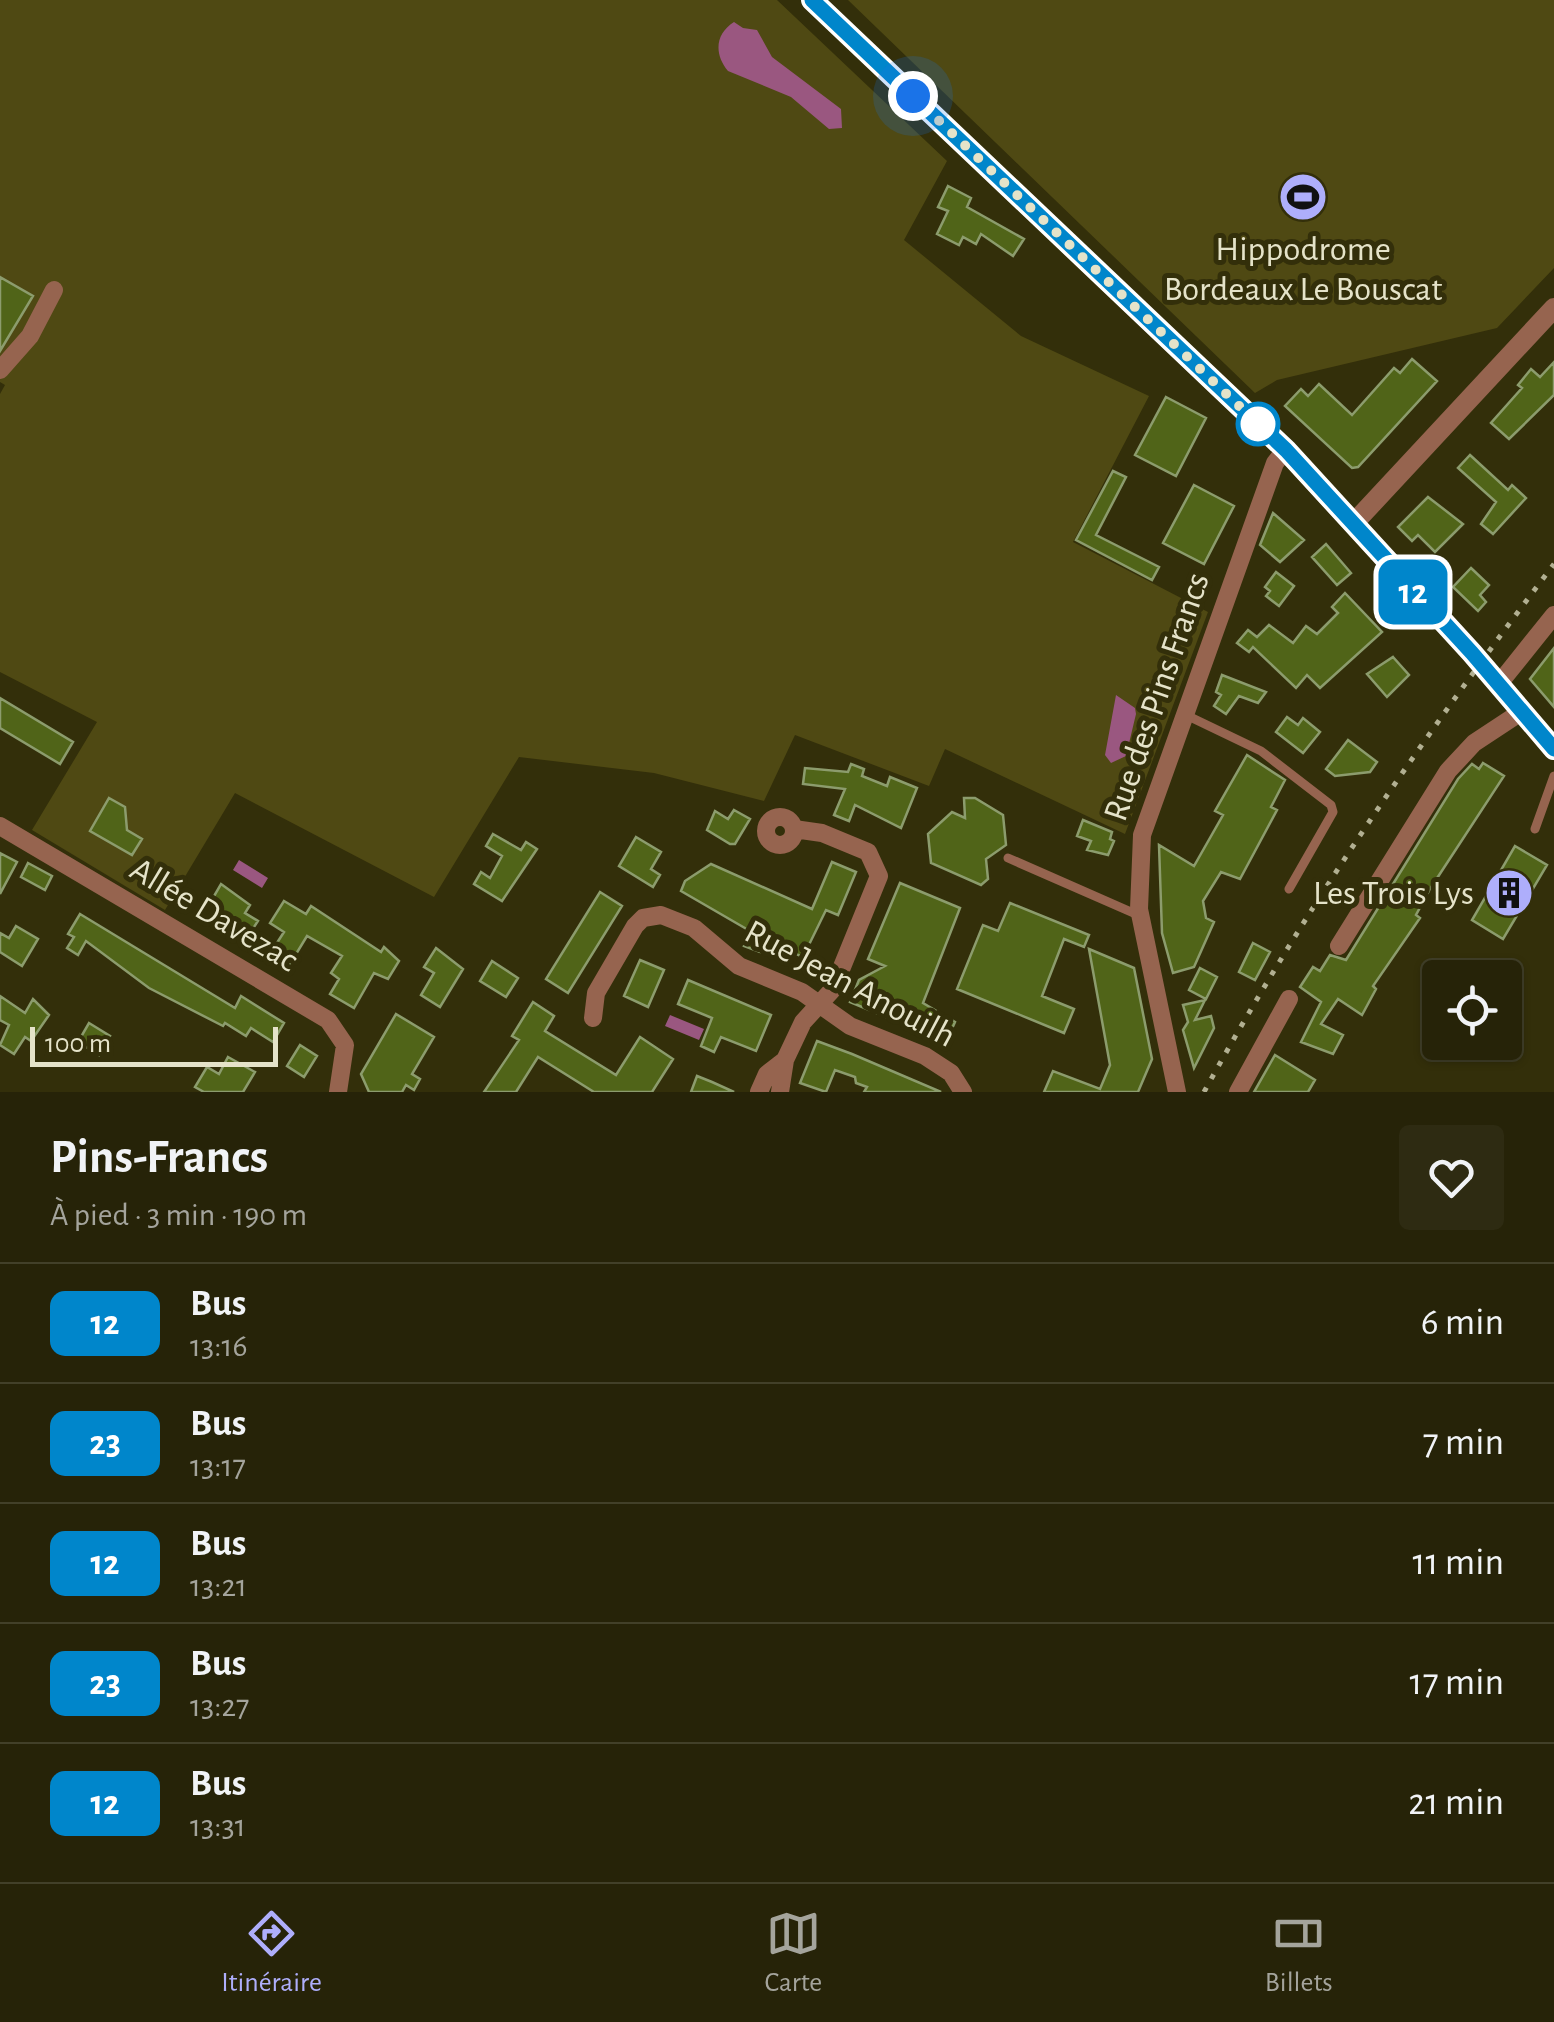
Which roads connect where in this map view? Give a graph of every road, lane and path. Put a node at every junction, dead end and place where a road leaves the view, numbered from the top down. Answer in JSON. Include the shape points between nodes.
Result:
{"nodes":[{"id":1,"x":812,"y":0,"type":"edge"},
{"id":2,"x":54,"y":290,"type":"dead end"},
{"id":3,"x":1554,"y":308,"type":"edge"},
{"id":4,"x":0,"y":370,"type":"edge"},
{"id":5,"x":1286,"y":450,"type":"junction"},
{"id":6,"x":1354,"y":524,"type":"junction"},
{"id":7,"x":1554,"y":615,"type":"edge"},
{"id":8,"x":1498,"y":685,"type":"junction"},
{"id":9,"x":1521,"y":712,"type":"junction"},
{"id":10,"x":1184,"y":714,"type":"junction"},
{"id":11,"x":1554,"y":749,"type":"edge"},
{"id":12,"x":1554,"y":776,"type":"edge"},
{"id":13,"x":0,"y":826,"type":"edge"},
{"id":14,"x":794,"y":829,"type":"dead end"},
{"id":15,"x":1535,"y":829,"type":"dead end"},
{"id":16,"x":1008,"y":858,"type":"dead end"},
{"id":17,"x":1289,"y":888,"type":"dead end"},
{"id":18,"x":1140,"y":916,"type":"junction"},
{"id":19,"x":1339,"y":946,"type":"dead end"},
{"id":20,"x":1289,"y":999,"type":"dead end"},
{"id":21,"x":818,"y":1002,"type":"junction"},
{"id":22,"x":592,"y":1018,"type":"dead end"},
{"id":23,"x":785,"y":1060,"type":"junction"},
{"id":24,"x":338,"y":1092,"type":"edge"},
{"id":25,"x":759,"y":1092,"type":"edge"},
{"id":26,"x":780,"y":1092,"type":"edge"},
{"id":27,"x":963,"y":1092,"type":"edge"},
{"id":28,"x":1178,"y":1092,"type":"edge"},
{"id":29,"x":1238,"y":1092,"type":"edge"}],
"edges":[{"from":1,"to":5,"type":"street"},
{"from":2,"to":4,"type":"street","via":[[30,336]]},
{"from":3,"to":6,"type":"street"},
{"from":5,"to":6,"type":"street"},
{"from":5,"to":10,"type":"street","name":"Rue des Pins Francs","via":[[1275,463]]},
{"from":6,"to":8,"type":"street"},
{"from":7,"to":8,"type":"street"},
{"from":8,"to":9,"type":"street"},
{"from":9,"to":11,"type":"street"},
{"from":9,"to":19,"type":"street","via":[[1448,771]]},
{"from":10,"to":17,"type":"lane","via":[[1261,751],[1330,805],[1333,812]]},
{"from":10,"to":18,"type":"street","name":"Rue des Pins Francs","via":[[1142,835]]},
{"from":12,"to":15,"type":"lane"},
{"from":13,"to":24,"type":"street","name":"Allée Davezac","via":[[328,1020],[345,1045]]},
{"from":14,"to":21,"type":"street","via":[[868,852],[879,876],[833,989]]},
{"from":16,"to":18,"type":"lane"},
{"from":18,"to":28,"type":"street","name":"Rue des Pins Francs"},
{"from":20,"to":29,"type":"street"},
{"from":21,"to":22,"type":"street","name":"Rue Jean Anouilh","via":[[739,966],[694,928],[652,915],[635,926],[608,970]]},
{"from":21,"to":23,"type":"street"},
{"from":21,"to":27,"type":"street","name":"Rue Jean Anouilh","via":[[850,1026],[925,1056],[951,1073]]},
{"from":23,"to":25,"type":"street","via":[[767,1074]]},
{"from":23,"to":26,"type":"street"}]}
